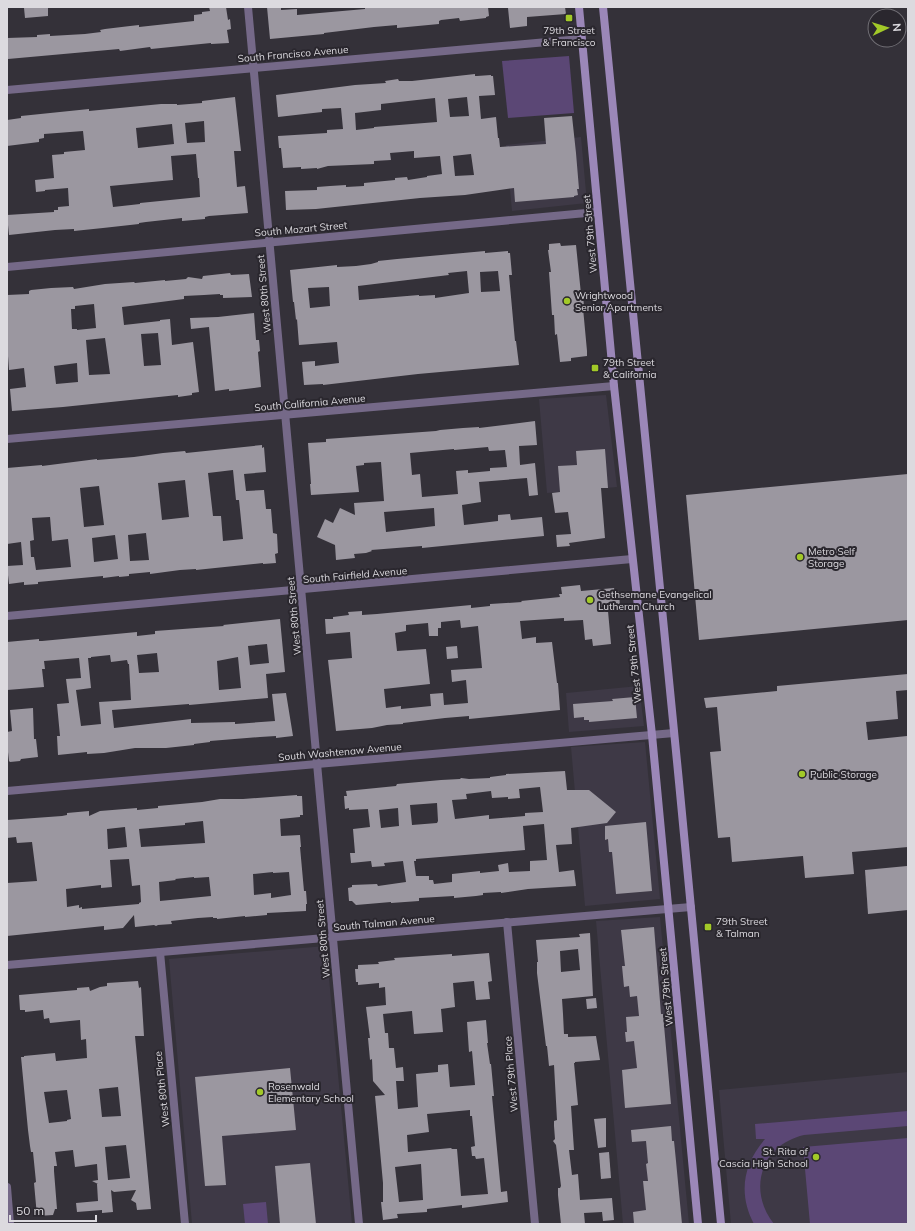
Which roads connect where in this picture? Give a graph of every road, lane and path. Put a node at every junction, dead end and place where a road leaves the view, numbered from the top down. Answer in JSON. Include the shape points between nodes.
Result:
{"nodes":[{"id":1,"x":248,"y":7,"type":"edge"},
{"id":2,"x":578,"y":7,"type":"edge"},
{"id":3,"x":603,"y":7,"type":"edge"},
{"id":4,"x":581,"y":39,"type":"junction"},
{"id":5,"x":254,"y":68,"type":"junction"},
{"id":6,"x":7,"y":90,"type":"edge"},
{"id":7,"x":597,"y":212,"type":"junction"},
{"id":8,"x":270,"y":242,"type":"junction"},
{"id":9,"x":7,"y":267,"type":"edge"},
{"id":10,"x":614,"y":386,"type":"junction"},
{"id":11,"x":285,"y":415,"type":"junction"},
{"id":12,"x":7,"y":439,"type":"edge"},
{"id":13,"x":632,"y":559,"type":"junction"},
{"id":14,"x":301,"y":589,"type":"junction"},
{"id":15,"x":7,"y":616,"type":"edge"},
{"id":16,"x":674,"y":732,"type":"junction"},
{"id":17,"x":652,"y":735,"type":"junction"},
{"id":18,"x":317,"y":764,"type":"junction"},
{"id":19,"x":7,"y":791,"type":"edge"},
{"id":20,"x":691,"y":906,"type":"junction"},
{"id":21,"x":668,"y":908,"type":"junction"},
{"id":22,"x":507,"y":922,"type":"junction"},
{"id":23,"x":333,"y":937,"type":"junction"},
{"id":24,"x":160,"y":952,"type":"junction"},
{"id":25,"x":7,"y":965,"type":"edge"},
{"id":26,"x":7,"y":1187,"type":"edge"},
{"id":27,"x":10,"y":1224,"type":"edge"},
{"id":28,"x":185,"y":1224,"type":"edge"},
{"id":29,"x":359,"y":1224,"type":"edge"},
{"id":30,"x":535,"y":1224,"type":"edge"},
{"id":31,"x":698,"y":1224,"type":"edge"},
{"id":32,"x":721,"y":1224,"type":"edge"}],
"edges":[{"from":1,"to":5,"type":"street","name":"West 80th Street"},
{"from":2,"to":4,"type":"main road","name":"West 79th Street"},
{"from":3,"to":16,"type":"main road"},
{"from":4,"to":5,"type":"street","name":"South Francisco Avenue"},
{"from":4,"to":7,"type":"main road","name":"West 79th Street"},
{"from":5,"to":6,"type":"street","name":"South Francisco Avenue"},
{"from":5,"to":8,"type":"street","name":"West 80th Street"},
{"from":7,"to":8,"type":"street","name":"South Mozart Street"},
{"from":7,"to":10,"type":"main road","name":"West 79th Street"},
{"from":8,"to":9,"type":"street","name":"South Mozart Street"},
{"from":8,"to":11,"type":"street","name":"West 80th Street"},
{"from":10,"to":11,"type":"street","name":"South California Avenue"},
{"from":10,"to":13,"type":"main road","name":"West 79th Street"},
{"from":11,"to":12,"type":"street","name":"South California Avenue"},
{"from":11,"to":14,"type":"street","name":"West 80th Street"},
{"from":13,"to":14,"type":"street","name":"South Fairfield Avenue"},
{"from":13,"to":17,"type":"main road","name":"West 79th Street"},
{"from":14,"to":15,"type":"street","name":"South Fairfield Avenue"},
{"from":14,"to":18,"type":"street","name":"West 80th Street"},
{"from":16,"to":17,"type":"street","name":"South Washtenaw Avenue"},
{"from":16,"to":20,"type":"main road"},
{"from":17,"to":18,"type":"street","name":"South Washtenaw Avenue"},
{"from":17,"to":21,"type":"main road","name":"West 79th Street"},
{"from":18,"to":19,"type":"street","name":"South Washtenaw Avenue"},
{"from":18,"to":23,"type":"street","name":"West 80th Street"},
{"from":20,"to":21,"type":"street","name":"South Talman Avenue"},
{"from":20,"to":32,"type":"main road"},
{"from":21,"to":22,"type":"street","name":"South Talman Avenue"},
{"from":21,"to":31,"type":"main road","name":"West 79th Street"},
{"from":22,"to":23,"type":"street","name":"South Talman Avenue"},
{"from":22,"to":30,"type":"street","name":"West 79th Place"},
{"from":23,"to":24,"type":"street","name":"South Talman Avenue"},
{"from":23,"to":29,"type":"street","name":"West 80th Street"},
{"from":24,"to":25,"type":"street","name":"South Talman Avenue"},
{"from":24,"to":28,"type":"street","name":"West 80th Place"},
{"from":26,"to":27,"type":"street"}]}
